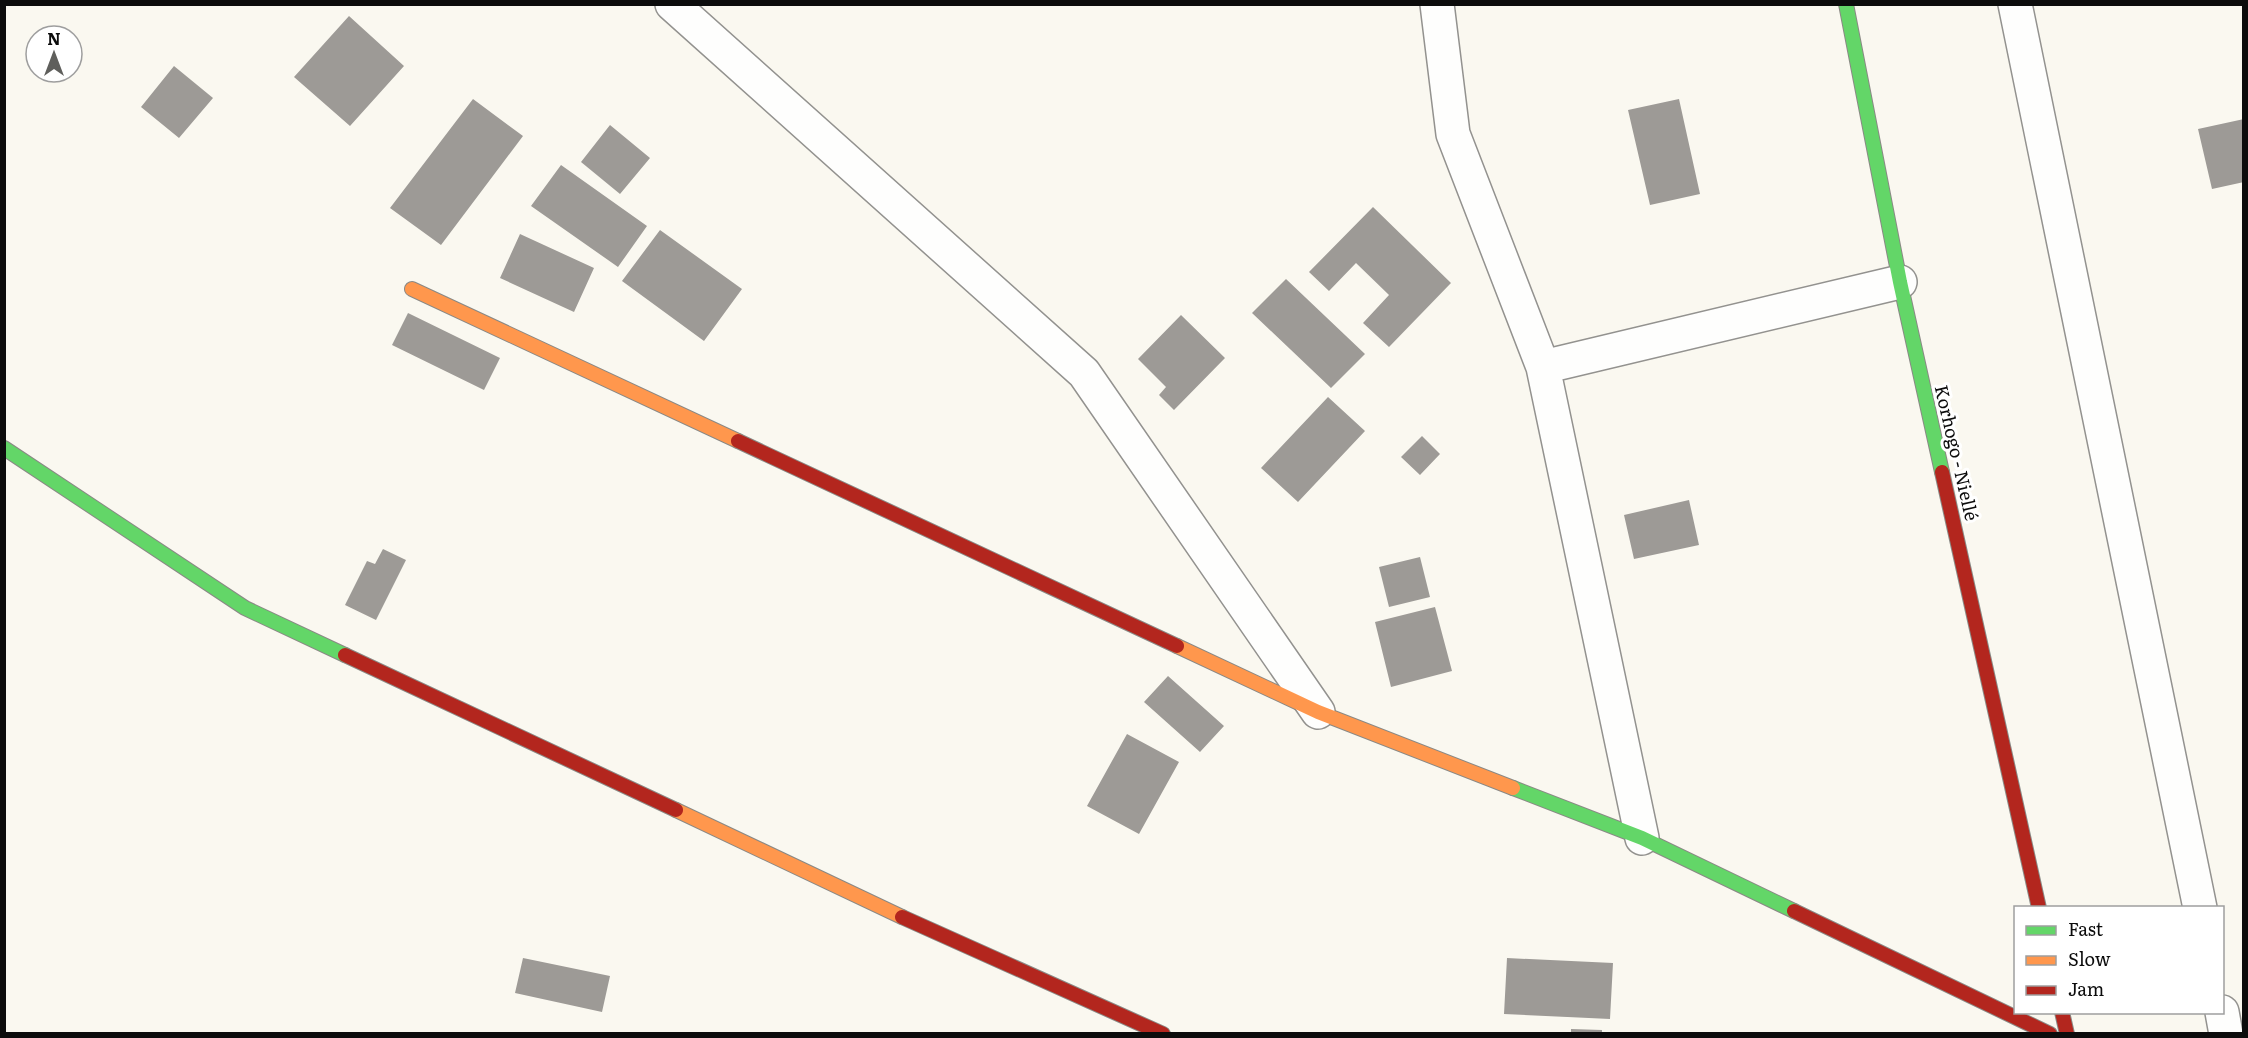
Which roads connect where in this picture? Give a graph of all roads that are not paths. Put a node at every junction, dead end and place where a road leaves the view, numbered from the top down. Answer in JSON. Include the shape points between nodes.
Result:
{"nodes":[{"id":1,"x":672,"y":4,"type":"edge"},
{"id":2,"x":1437,"y":4,"type":"edge"},
{"id":3,"x":1846,"y":4,"type":"edge"},
{"id":4,"x":2015,"y":4,"type":"edge"},
{"id":5,"x":1900,"y":282,"type":"junction"},
{"id":6,"x":412,"y":289,"type":"dead end"},
{"id":7,"x":1543,"y":367,"type":"junction"},
{"id":8,"x":4,"y":448,"type":"edge"},
{"id":9,"x":1318,"y":712,"type":"junction"},
{"id":10,"x":1642,"y":837,"type":"junction"},
{"id":11,"x":2039,"y":906,"type":"edge"},
{"id":12,"x":2200,"y":906,"type":"edge"},
{"id":13,"x":2062,"y":1014,"type":"edge"},
{"id":14,"x":2222,"y":1014,"type":"edge"},
{"id":15,"x":1163,"y":1034,"type":"edge"},
{"id":16,"x":2050,"y":1034,"type":"edge"},
{"id":17,"x":2067,"y":1034,"type":"edge"},
{"id":18,"x":2226,"y":1034,"type":"edge"}],
"edges":[{"from":1,"to":9,"type":"street","via":[[1084,373]]},
{"from":2,"to":7,"type":"street","via":[[1453,134]]},
{"from":3,"to":5,"type":"street","name":"Korhogo - Niellé"},
{"from":4,"to":12,"type":"street"},
{"from":5,"to":7,"type":"street"},
{"from":5,"to":11,"type":"street","name":"Korhogo - Niellé"},
{"from":6,"to":9,"type":"street"},
{"from":7,"to":10,"type":"street"},
{"from":8,"to":15,"type":"street","via":[[245,608],[926,928]]},
{"from":9,"to":10,"type":"street"},
{"from":10,"to":16,"type":"street"},
{"from":13,"to":17,"type":"street"},
{"from":14,"to":18,"type":"street"}]}
